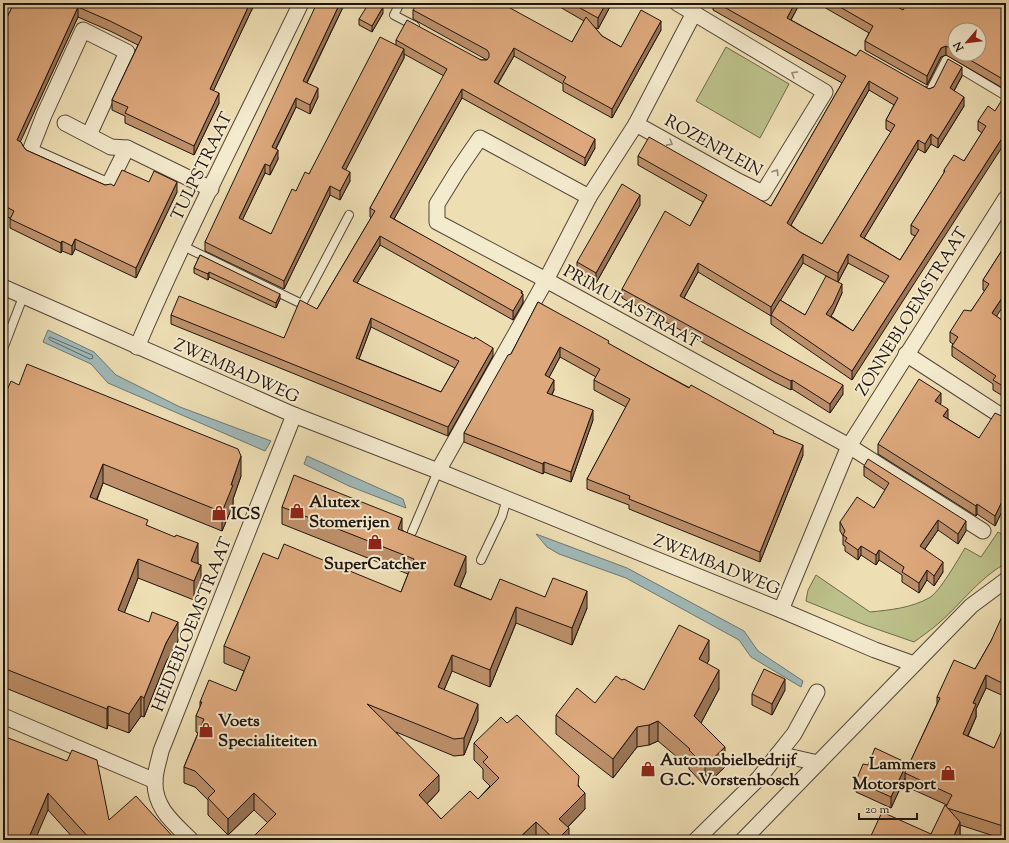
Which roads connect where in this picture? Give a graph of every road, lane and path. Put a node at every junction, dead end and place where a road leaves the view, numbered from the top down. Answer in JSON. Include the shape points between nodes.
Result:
{"nodes":[{"id":1,"x":301,"y":3,"type":"edge"},
{"id":2,"x":400,"y":3,"type":"edge"},
{"id":3,"x":677,"y":3,"type":"edge"},
{"id":4,"x":697,"y":8,"type":"edge"},
{"id":5,"x":421,"y":30,"type":"edge"},
{"id":6,"x":915,"y":85,"type":"edge"},
{"id":7,"x":1006,"y":96,"type":"edge"},
{"id":8,"x":65,"y":124,"type":"dead end"},
{"id":9,"x":636,"y":124,"type":"junction"},
{"id":10,"x":89,"y":135,"type":"junction"},
{"id":11,"x":127,"y":148,"type":"junction"},
{"id":12,"x":211,"y":189,"type":"junction"},
{"id":13,"x":589,"y":197,"type":"junction"},
{"id":14,"x":1006,"y":198,"type":"edge"},
{"id":15,"x":349,"y":215,"type":"dead end"},
{"id":16,"x":183,"y":246,"type":"junction"},
{"id":17,"x":546,"y":280,"type":"junction"},
{"id":18,"x":3,"y":288,"type":"edge"},
{"id":19,"x":23,"y":297,"type":"junction"},
{"id":20,"x":137,"y":347,"type":"junction"},
{"id":21,"x":3,"y":349,"type":"edge"},
{"id":22,"x":906,"y":354,"type":"junction"},
{"id":23,"x":294,"y":415,"type":"junction"},
{"id":24,"x":1006,"y":419,"type":"edge"},
{"id":25,"x":849,"y":446,"type":"junction"},
{"id":26,"x":438,"y":471,"type":"junction"},
{"id":27,"x":507,"y":498,"type":"junction"},
{"id":28,"x":983,"y":531,"type":"dead end"},
{"id":29,"x":412,"y":532,"type":"dead end"},
{"id":30,"x":481,"y":560,"type":"dead end"},
{"id":31,"x":1006,"y":580,"type":"edge"},
{"id":32,"x":781,"y":610,"type":"junction"},
{"id":33,"x":914,"y":664,"type":"junction"},
{"id":34,"x":817,"y":692,"type":"dead end"},
{"id":35,"x":3,"y":716,"type":"edge"},
{"id":36,"x":778,"y":754,"type":"junction"},
{"id":37,"x":818,"y":763,"type":"junction"},
{"id":38,"x":155,"y":781,"type":"junction"},
{"id":39,"x":192,"y":840,"type":"edge"},
{"id":40,"x":696,"y":840,"type":"edge"},
{"id":41,"x":743,"y":840,"type":"edge"}],
"edges":[{"from":1,"to":12,"type":"street","name":"TULPSTRAAT"},
{"from":2,"to":5,"type":"lane","via":[[394,15]]},
{"from":3,"to":4,"type":"street"},
{"from":4,"to":9,"type":"street","name":"ROZENPLEIN"},
{"from":9,"to":4,"type":"street","name":"ROZENPLEIN","one_way":true,"via":[[763,193],[825,92]]},
{"from":6,"to":7,"type":"lane","via":[[928,93],[946,60]]},
{"from":8,"to":10,"type":"street"},
{"from":9,"to":13,"type":"street","name":"ROZENPLEIN"},
{"from":10,"to":11,"type":"street","via":[[111,147]]},
{"from":10,"to":11,"type":"street","via":[[127,52],[83,30],[30,151],[108,186]]},
{"from":11,"to":12,"type":"street"},
{"from":12,"to":16,"type":"street","name":"TULPSTRAAT"},
{"from":13,"to":17,"type":"street","name":"ROZENPLEIN"},
{"from":13,"to":17,"type":"street","via":[[480,138],[436,204],[437,222]]},
{"from":14,"to":22,"type":"street","name":"ZONNEBLOEMSTRAAT"},
{"from":15,"to":16,"type":"lane","via":[[302,304]]},
{"from":16,"to":20,"type":"street","name":"TULPSTRAAT"},
{"from":17,"to":25,"type":"street","name":"PRIMULASTRAAT"},
{"from":17,"to":26,"type":"street","name":"PRIMULASTRAAT"},
{"from":18,"to":19,"type":"street","name":"ZWEMBADWEG"},
{"from":19,"to":20,"type":"street","name":"ZWEMBADWEG"},
{"from":19,"to":21,"type":"lane"},
{"from":20,"to":23,"type":"street","name":"ZWEMBADWEG"},
{"from":22,"to":24,"type":"street"},
{"from":22,"to":25,"type":"street","name":"ZONNEBLOEMSTRAAT"},
{"from":23,"to":26,"type":"street","name":"ZWEMBADWEG"},
{"from":23,"to":38,"type":"street","name":"HEIDEBLOEMSTRAAT","via":[[161,751]]},
{"from":25,"to":28,"type":"street"},
{"from":25,"to":32,"type":"street","name":"ZONNEBLOEMSTRAAT"},
{"from":26,"to":27,"type":"street","name":"ZWEMBADWEG"},
{"from":26,"to":29,"type":"lane"},
{"from":27,"to":30,"type":"lane","via":[[502,516]]},
{"from":27,"to":32,"type":"street","name":"ZWEMBADWEG"},
{"from":31,"to":33,"type":"street","via":[[971,606]]},
{"from":32,"to":33,"type":"street","name":"ZWEMBADWEG"},
{"from":33,"to":37,"type":"street"},
{"from":34,"to":36,"type":"street","via":[[794,734]]},
{"from":35,"to":38,"type":"street"},
{"from":36,"to":37,"type":"street"},
{"from":36,"to":40,"type":"street","via":[[759,778]]},
{"from":37,"to":41,"type":"street"},
{"from":38,"to":39,"type":"street","name":"HEIDEBLOEMSTRAAT","via":[[156,796],[165,814]]}]}
